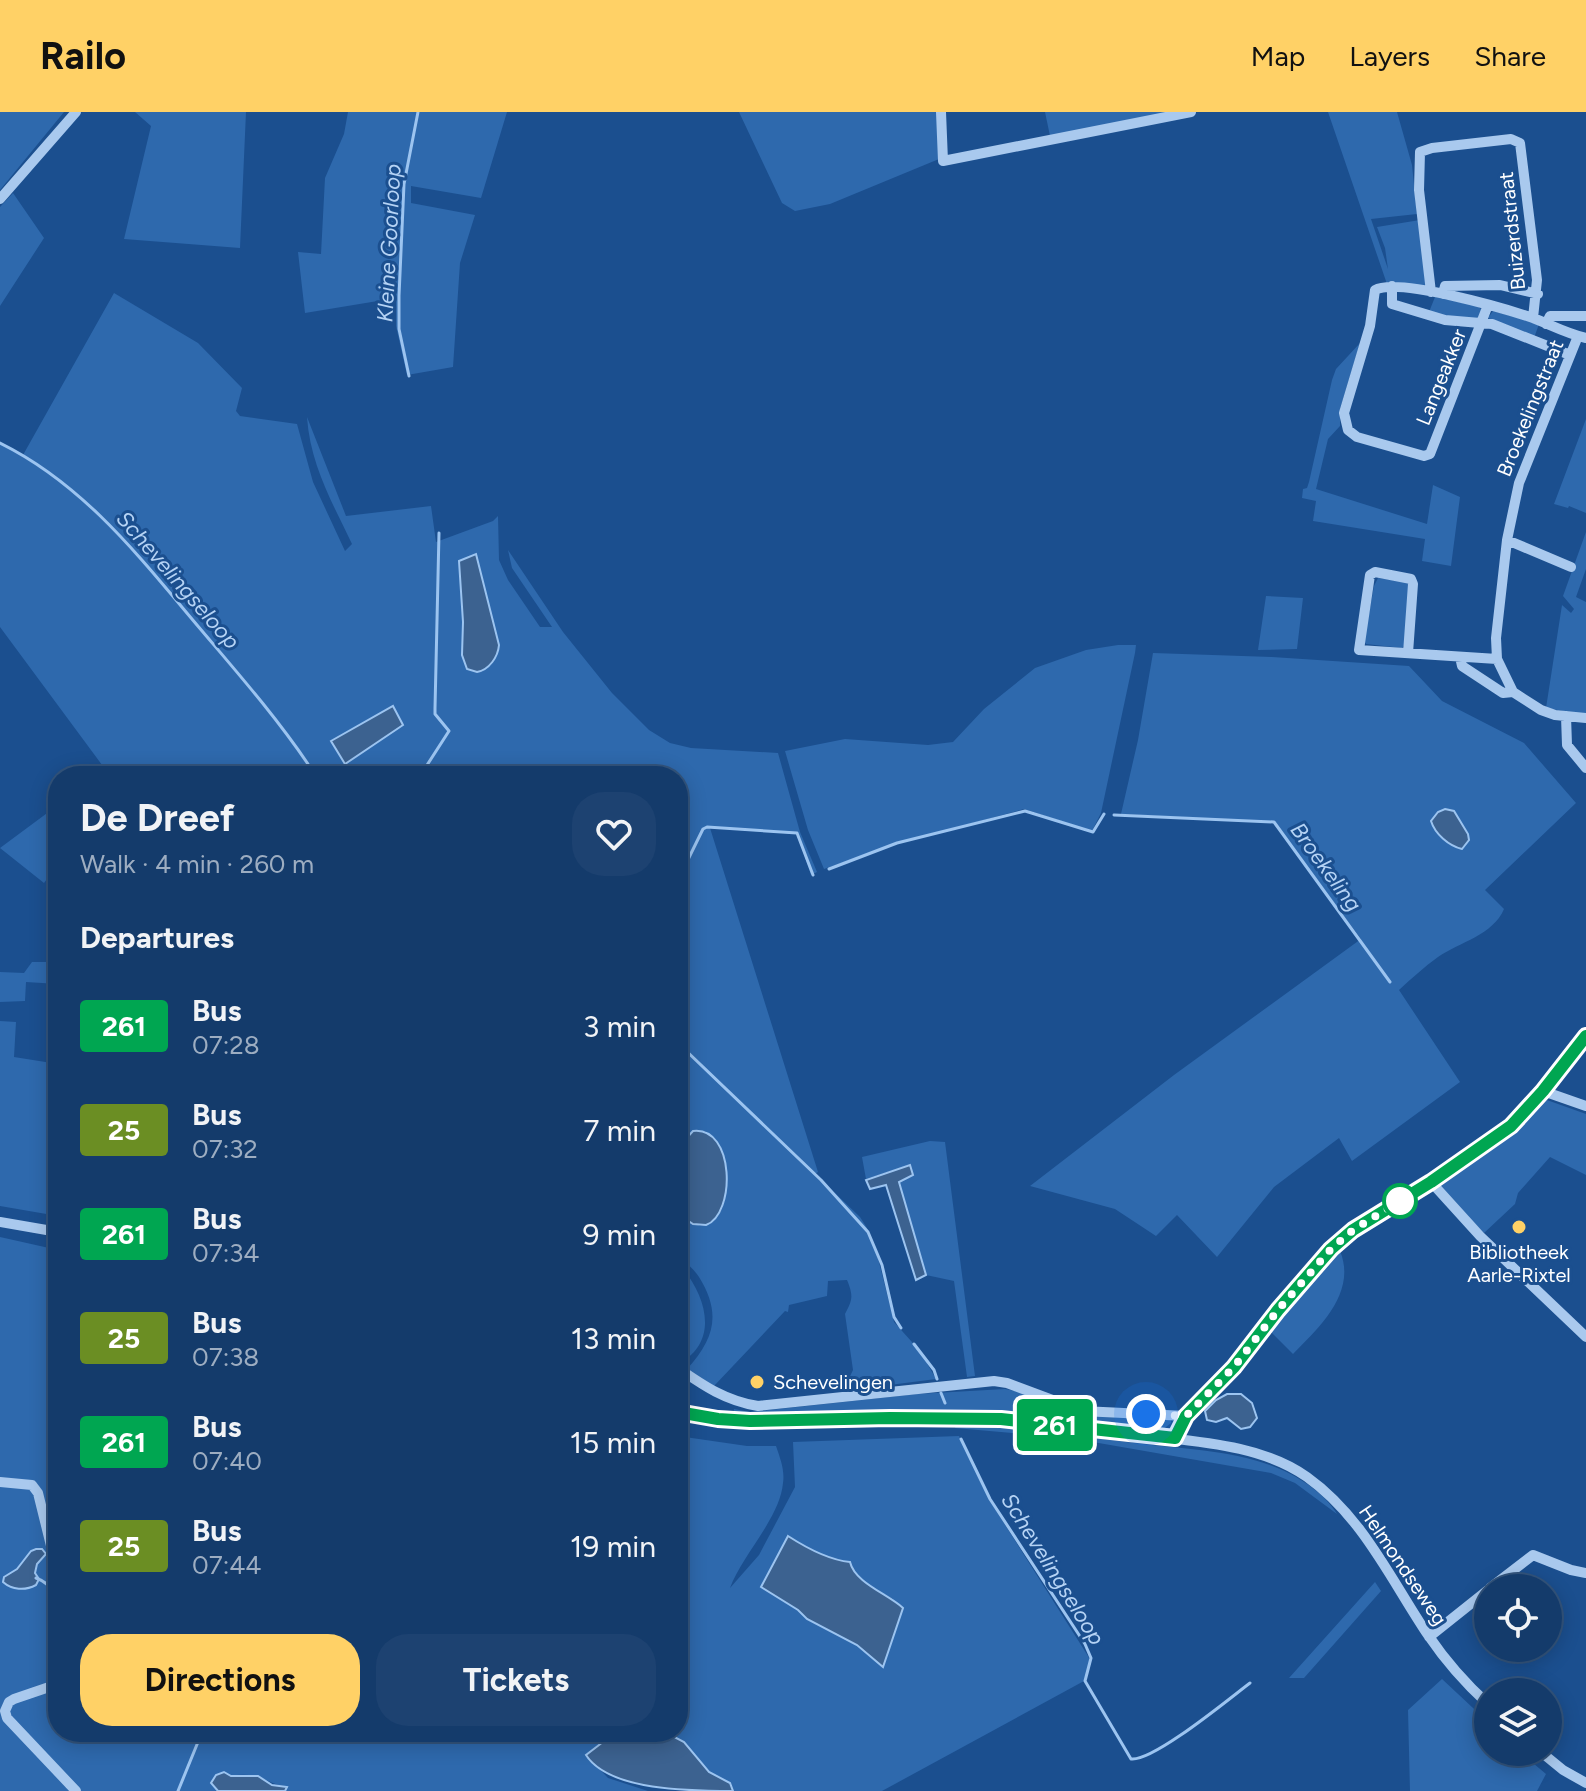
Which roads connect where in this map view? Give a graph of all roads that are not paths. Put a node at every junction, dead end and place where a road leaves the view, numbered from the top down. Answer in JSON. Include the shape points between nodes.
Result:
{"nodes":[{"id":1,"x":76,"y":112,"type":"edge"},
{"id":2,"x":941,"y":112,"type":"edge"},
{"id":3,"x":1191,"y":112,"type":"edge"},
{"id":4,"x":0,"y":199,"type":"edge"},
{"id":5,"x":1391,"y":286,"type":"junction"},
{"id":6,"x":1431,"y":292,"type":"junction"},
{"id":7,"x":1443,"y":294,"type":"junction"},
{"id":8,"x":1538,"y":294,"type":"junction"},
{"id":9,"x":1488,"y":305,"type":"junction"},
{"id":10,"x":1586,"y":316,"type":"edge"},
{"id":11,"x":1533,"y":318,"type":"junction"},
{"id":12,"x":1483,"y":322,"type":"junction"},
{"id":13,"x":1546,"y":324,"type":"junction"},
{"id":14,"x":1582,"y":337,"type":"edge"},
{"id":15,"x":1570,"y":355,"type":"junction"},
{"id":16,"x":1507,"y":540,"type":"junction"},
{"id":17,"x":1571,"y":567,"type":"dead end"},
{"id":18,"x":1408,"y":653,"type":"junction"},
{"id":19,"x":1460,"y":657,"type":"junction"},
{"id":20,"x":1497,"y":659,"type":"junction"},
{"id":21,"x":1513,"y":692,"type":"junction"},
{"id":22,"x":1566,"y":716,"type":"junction"},
{"id":23,"x":1586,"y":718,"type":"edge"},
{"id":24,"x":1586,"y":768,"type":"edge"},
{"id":25,"x":1586,"y":1036,"type":"edge"},
{"id":26,"x":1543,"y":1091,"type":"junction"},
{"id":27,"x":1586,"y":1106,"type":"edge"},
{"id":28,"x":1431,"y":1182,"type":"junction"},
{"id":29,"x":0,"y":1222,"type":"edge"},
{"id":30,"x":48,"y":1230,"type":"edge"},
{"id":31,"x":1586,"y":1337,"type":"edge"},
{"id":32,"x":688,"y":1375,"type":"edge"},
{"id":33,"x":688,"y":1414,"type":"edge"},
{"id":34,"x":1186,"y":1416,"type":"junction"},
{"id":35,"x":1175,"y":1438,"type":"junction"},
{"id":36,"x":0,"y":1482,"type":"edge"},
{"id":37,"x":48,"y":1534,"type":"edge"},
{"id":38,"x":1586,"y":1573,"type":"edge"},
{"id":39,"x":1508,"y":1574,"type":"edge"},
{"id":40,"x":1474,"y":1601,"type":"edge"},
{"id":41,"x":1429,"y":1637,"type":"junction"},
{"id":42,"x":48,"y":1688,"type":"edge"},
{"id":43,"x":1474,"y":1688,"type":"edge"},
{"id":44,"x":1558,"y":1766,"type":"edge"},
{"id":45,"x":1586,"y":1783,"type":"edge"},
{"id":46,"x":76,"y":1791,"type":"edge"}],
"edges":[{"from":1,"to":4,"type":"street"},
{"from":2,"to":3,"type":"street","via":[[943,161]]},
{"from":5,"to":6,"type":"street"},
{"from":5,"to":12,"type":"street","via":[[1392,304],[1445,320]]},
{"from":5,"to":12,"type":"street","name":"Langeakker","via":[[1375,290],[1344,413],[1348,430],[1357,437],[1430,454]]},
{"from":6,"to":7,"type":"street"},
{"from":6,"to":8,"type":"street","name":"Buizerdstraat","via":[[1420,152],[1511,139],[1520,143]]},
{"from":7,"to":8,"type":"street","via":[[1445,286],[1491,285]]},
{"from":7,"to":9,"type":"street"},
{"from":8,"to":11,"type":"street","name":"Buizerdstraat"},
{"from":9,"to":11,"type":"street"},
{"from":9,"to":12,"type":"street","name":"Langeakker"},
{"from":10,"to":13,"type":"street","via":[[1550,316]]},
{"from":11,"to":13,"type":"street"},
{"from":12,"to":15,"type":"street"},
{"from":13,"to":14,"type":"street"},
{"from":14,"to":15,"type":"street","name":"Broekelingstraat"},
{"from":15,"to":16,"type":"street","name":"Broekelingstraat","via":[[1519,483]]},
{"from":16,"to":17,"type":"street"},
{"from":16,"to":20,"type":"street","name":"Broekelingstraat"},
{"from":18,"to":18,"type":"street","via":[[1359,650],[1370,575],[1375,572],[1411,579]]},
{"from":18,"to":19,"type":"street"},
{"from":19,"to":20,"type":"street"},
{"from":19,"to":21,"type":"street","via":[[1462,666],[1503,693]]},
{"from":20,"to":21,"type":"street","name":"Broekelingstraat"},
{"from":21,"to":22,"type":"street","via":[[1541,710]]},
{"from":22,"to":23,"type":"street"},
{"from":22,"to":24,"type":"street","via":[[1567,745]]},
{"from":25,"to":26,"type":"street"},
{"from":26,"to":27,"type":"street"},
{"from":26,"to":28,"type":"street","via":[[1511,1126]]},
{"from":28,"to":31,"type":"street"},
{"from":28,"to":34,"type":"street","via":[[1331,1249],[1234,1367]]},
{"from":29,"to":30,"type":"street"},
{"from":32,"to":34,"type":"street","via":[[719,1395],[758,1406],[994,1381],[1082,1411]]},
{"from":33,"to":35,"type":"street","name":"Helmondseweg","via":[[750,1421],[1001,1419]]},
{"from":34,"to":35,"type":"street"},
{"from":35,"to":41,"type":"street","name":"Helmondseweg","via":[[1254,1452],[1306,1476],[1352,1519]]},
{"from":36,"to":37,"type":"street","via":[[32,1485]]},
{"from":38,"to":39,"type":"street","via":[[1533,1555]]},
{"from":40,"to":41,"type":"street"},
{"from":41,"to":43,"type":"street","name":"Helmondseweg"},
{"from":42,"to":46,"type":"street","via":[[9,1702],[5,1711]]},
{"from":44,"to":45,"type":"street"}]}
